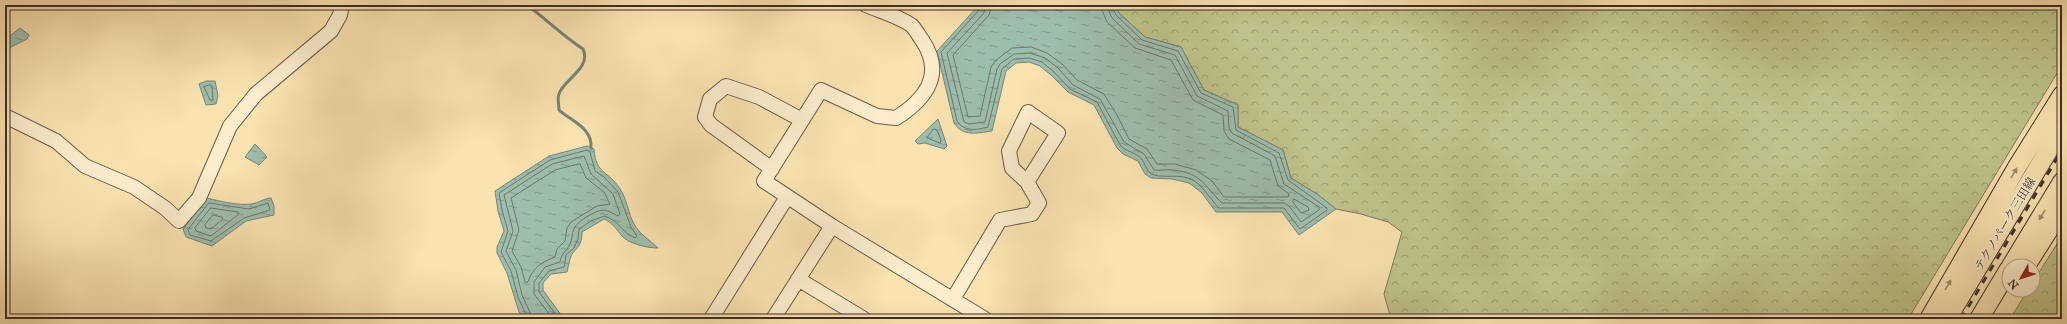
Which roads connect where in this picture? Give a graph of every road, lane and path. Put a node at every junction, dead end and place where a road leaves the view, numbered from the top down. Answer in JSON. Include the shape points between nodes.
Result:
{"nodes":[{"id":1,"x":342,"y":5,"type":"edge"},
{"id":2,"x":866,"y":5,"type":"edge"},
{"id":3,"x":2062,"y":95,"type":"edge"},
{"id":4,"x":5,"y":116,"type":"edge"},
{"id":5,"x":802,"y":120,"type":"junction"},
{"id":6,"x":2062,"y":128,"type":"edge"},
{"id":7,"x":772,"y":169,"type":"junction"},
{"id":8,"x":1027,"y":182,"type":"dead end"},
{"id":9,"x":2062,"y":182,"type":"edge"},
{"id":10,"x":787,"y":197,"type":"junction"},
{"id":11,"x":2062,"y":209,"type":"edge"},
{"id":12,"x":832,"y":226,"type":"junction"},
{"id":13,"x":2016,"y":258,"type":"edge"},
{"id":14,"x":2031,"y":258,"type":"edge"},
{"id":15,"x":798,"y":279,"type":"junction"},
{"id":16,"x":2001,"y":283,"type":"edge"},
{"id":17,"x":2006,"y":298,"type":"edge"},
{"id":18,"x":953,"y":300,"type":"junction"},
{"id":19,"x":712,"y":319,"type":"edge"},
{"id":20,"x":774,"y":319,"type":"edge"},
{"id":21,"x":864,"y":319,"type":"edge"},
{"id":22,"x":985,"y":319,"type":"edge"},
{"id":23,"x":1929,"y":319,"type":"edge"},
{"id":24,"x":1947,"y":319,"type":"edge"},
{"id":25,"x":1979,"y":319,"type":"edge"},
{"id":26,"x":1993,"y":319,"type":"edge"}],
"edges":[{"from":1,"to":4,"type":"street","via":[[340,15],[331,31],[256,94],[230,126],[199,198],[179,221],[134,187],[85,166],[56,141]]},
{"from":2,"to":5,"type":"street","via":[[912,26],[928,49],[933,72],[926,92],[920,101],[896,118],[877,116],[821,90]]},
{"from":23,"to":3,"type":"main road","one_way":true},
{"from":5,"to":7,"type":"street"},
{"from":5,"to":7,"type":"street","via":[[760,97],[726,86],[710,99],[705,117],[711,125]]},
{"from":6,"to":24,"type":"main road","name":"テクノパーク三田線"},
{"from":7,"to":10,"type":"street","via":[[764,181]]},
{"from":8,"to":18,"type":"street","via":[[1039,203],[1032,214],[1000,220]]},
{"from":9,"to":13,"type":"main road","one_way":true},
{"from":10,"to":12,"type":"street"},
{"from":10,"to":19,"type":"street"},
{"from":11,"to":14,"type":"main road"},
{"from":12,"to":15,"type":"street"},
{"from":12,"to":18,"type":"street"},
{"from":15,"to":20,"type":"street"},
{"from":15,"to":21,"type":"street"},
{"from":16,"to":25,"type":"main road"},
{"from":17,"to":26,"type":"main road"},
{"from":18,"to":22,"type":"street"}]}
